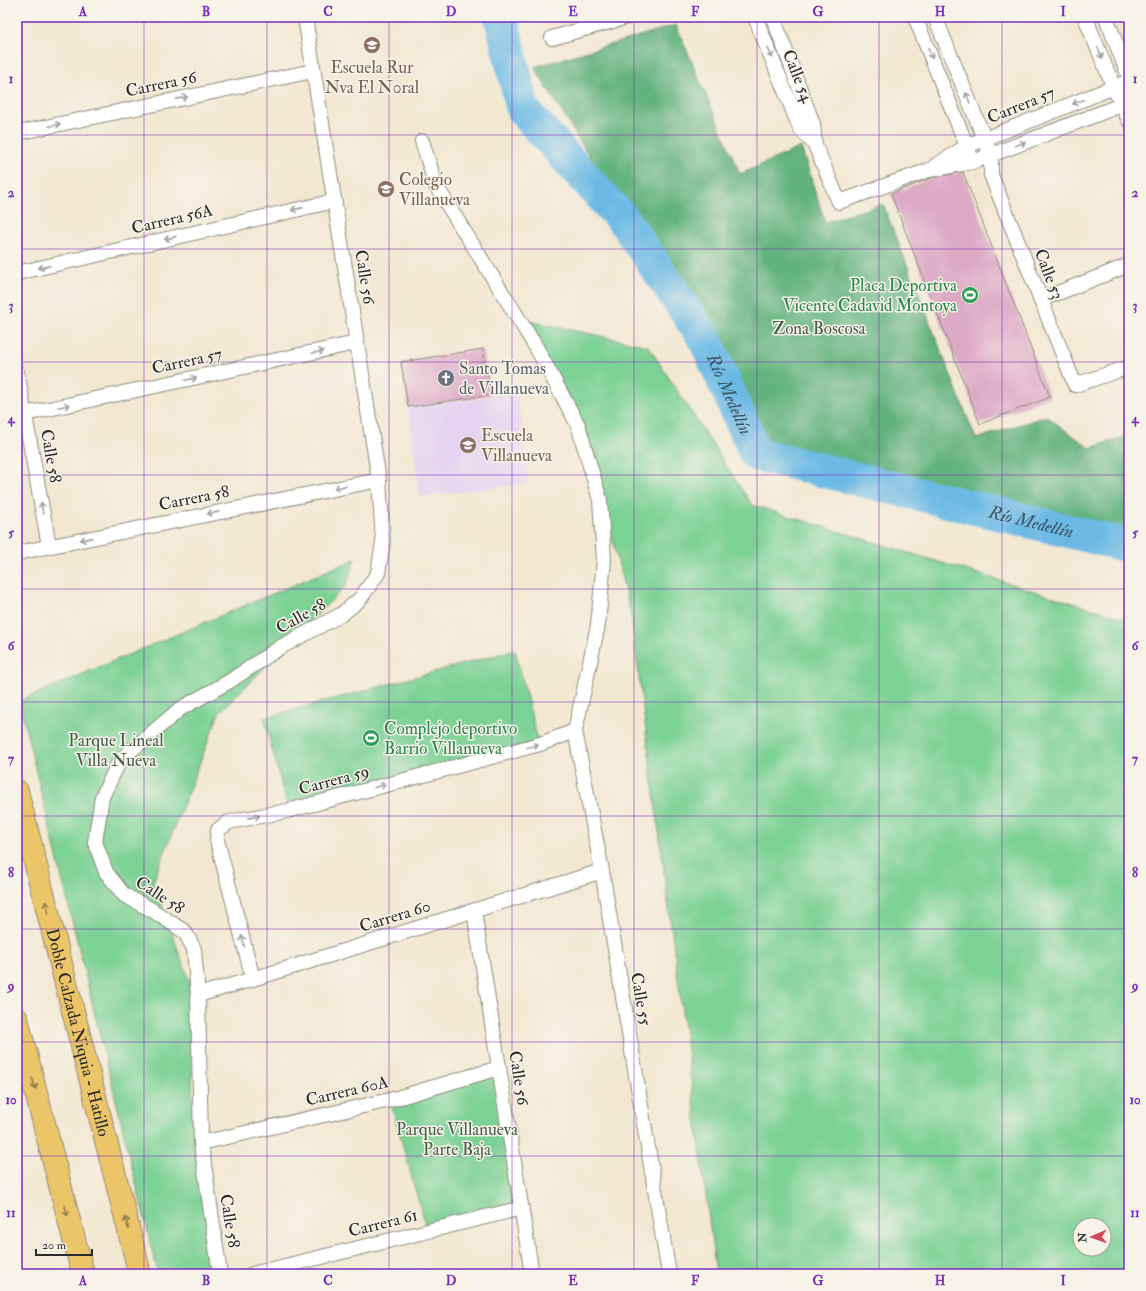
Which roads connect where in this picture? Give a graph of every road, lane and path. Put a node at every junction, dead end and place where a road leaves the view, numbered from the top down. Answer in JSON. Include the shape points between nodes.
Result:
{"nodes":[{"id":1,"x":305,"y":17,"type":"edge"},
{"id":2,"x":627,"y":17,"type":"edge"},
{"id":3,"x":755,"y":17,"type":"edge"},
{"id":4,"x":773,"y":17,"type":"edge"},
{"id":5,"x":915,"y":17,"type":"edge"},
{"id":6,"x":935,"y":17,"type":"edge"},
{"id":7,"x":1085,"y":17,"type":"edge"},
{"id":8,"x":1106,"y":17,"type":"edge"},
{"id":9,"x":552,"y":38,"type":"dead end"},
{"id":10,"x":313,"y":71,"type":"junction"},
{"id":11,"x":1129,"y":77,"type":"edge"},
{"id":12,"x":1129,"y":81,"type":"edge"},
{"id":13,"x":1114,"y":88,"type":"junction"},
{"id":14,"x":1125,"y":104,"type":"edge"},
{"id":15,"x":1129,"y":120,"type":"edge"},
{"id":16,"x":17,"y":133,"type":"edge"},
{"id":17,"x":985,"y":139,"type":"junction"},
{"id":18,"x":422,"y":141,"type":"dead end"},
{"id":19,"x":815,"y":145,"type":"junction"},
{"id":20,"x":967,"y":146,"type":"junction"},
{"id":21,"x":991,"y":155,"type":"junction"},
{"id":22,"x":972,"y":162,"type":"junction"},
{"id":23,"x":929,"y":170,"type":"junction"},
{"id":24,"x":991,"y":175,"type":"junction"},
{"id":25,"x":335,"y":201,"type":"junction"},
{"id":26,"x":839,"y":202,"type":"joint"},
{"id":27,"x":1129,"y":265,"type":"edge"},
{"id":28,"x":17,"y":273,"type":"edge"},
{"id":29,"x":1040,"y":300,"type":"junction"},
{"id":30,"x":356,"y":343,"type":"junction"},
{"id":31,"x":1129,"y":367,"type":"edge"},
{"id":32,"x":17,"y":372,"type":"edge"},
{"id":33,"x":26,"y":414,"type":"junction"},
{"id":34,"x":379,"y":480,"type":"junction"},
{"id":35,"x":383,"y":542,"type":"joint"},
{"id":36,"x":49,"y":546,"type":"junction"},
{"id":37,"x":17,"y":553,"type":"edge"},
{"id":38,"x":575,"y":731,"type":"junction"},
{"id":39,"x":17,"y":791,"type":"edge"},
{"id":40,"x":602,"y":871,"type":"junction"},
{"id":41,"x":474,"y":911,"type":"junction"},
{"id":42,"x":253,"y":979,"type":"junction"},
{"id":43,"x":198,"y":995,"type":"junction"},
{"id":44,"x":17,"y":1019,"type":"edge"},
{"id":45,"x":499,"y":1068,"type":"junction"},
{"id":46,"x":201,"y":1143,"type":"junction"},
{"id":47,"x":522,"y":1208,"type":"junction"},
{"id":48,"x":83,"y":1274,"type":"edge"},
{"id":49,"x":140,"y":1274,"type":"edge"},
{"id":50,"x":220,"y":1274,"type":"edge"},
{"id":51,"x":252,"y":1274,"type":"edge"},
{"id":52,"x":532,"y":1274,"type":"edge"},
{"id":53,"x":669,"y":1274,"type":"edge"}],
"edges":[{"from":1,"to":10,"type":"street","name":"Calle 56"},
{"from":2,"to":9,"type":"street"},
{"from":3,"to":19,"type":"street","name":"Calle 54","one_way":true,"via":[[800,128]]},
{"from":4,"to":19,"type":"street","name":"Calle 54","via":[[813,124]]},
{"from":5,"to":20,"type":"street","one_way":true},
{"from":17,"to":6,"type":"street","name":"Calle 53","one_way":true},
{"from":7,"to":13,"type":"street","one_way":true},
{"from":8,"to":11,"type":"street"},
{"from":16,"to":10,"type":"street","name":"Carrera 56","one_way":true},
{"from":10,"to":25,"type":"street","name":"Calle 56"},
{"from":12,"to":13,"type":"street","name":"Carrera 57"},
{"from":13,"to":14,"type":"street"},
{"from":13,"to":17,"type":"street","name":"Carrera 57","one_way":true},
{"from":14,"to":15,"type":"street"},
{"from":21,"to":14,"type":"street","name":"Carrera 57","one_way":true},
{"from":17,"to":20,"type":"street","name":"Carrera 57"},
{"from":17,"to":21,"type":"street","name":"Calle 53"},
{"from":18,"to":38,"type":"street","via":[[436,186],[536,347],[578,425],[600,500],[604,560],[598,625]]},
{"from":19,"to":26,"type":"street","name":"Calle 54"},
{"from":20,"to":22,"type":"street"},
{"from":20,"to":23,"type":"street","name":"Carrera 57"},
{"from":21,"to":22,"type":"street","name":"Carrera 57"},
{"from":21,"to":24,"type":"street","name":"Calle 53"},
{"from":22,"to":23,"type":"street","name":"Carrera 57"},
{"from":22,"to":24,"type":"street"},
{"from":23,"to":26,"type":"street","name":"Carrera 57"},
{"from":24,"to":29,"type":"street","name":"Calle 53"},
{"from":25,"to":28,"type":"street","name":"Carrera 56A","one_way":true},
{"from":25,"to":30,"type":"street","name":"Calle 56"},
{"from":27,"to":29,"type":"street"},
{"from":29,"to":31,"type":"street","name":"Calle 53","via":[[1075,386]]},
{"from":33,"to":30,"type":"street","name":"Carrera 57","one_way":true},
{"from":30,"to":34,"type":"street","name":"Calle 56"},
{"from":32,"to":33,"type":"street","name":"Calle 58"},
{"from":36,"to":33,"type":"street","name":"Calle 58","one_way":true},
{"from":34,"to":35,"type":"street","name":"Calle 56"},
{"from":34,"to":36,"type":"street","name":"Carrera 58","one_way":true},
{"from":35,"to":43,"type":"street","name":"Calle 58","via":[[378,574],[360,599],[342,614],[279,648],[230,681],[180,709],[120,760],[102,797],[95,842],[106,872],[124,895],[185,932],[194,949]]},
{"from":36,"to":37,"type":"street","name":"Carrera 58"},
{"from":38,"to":40,"type":"street","name":"Calle 55"},
{"from":42,"to":38,"type":"street","name":"Carrera 59","one_way":true,"via":[[217,840],[218,830],[229,822],[287,811],[540,744]]},
{"from":49,"to":39,"type":"highway","name":"Doble Calzada Niquia - Hatillo","one_way":true},
{"from":40,"to":41,"type":"street","name":"Carrera 60"},
{"from":40,"to":53,"type":"street","name":"Calle 55"},
{"from":41,"to":42,"type":"street","name":"Carrera 60"},
{"from":41,"to":45,"type":"street","name":"Calle 56"},
{"from":42,"to":43,"type":"street","name":"Carrera 60"},
{"from":43,"to":46,"type":"street","name":"Calle 58"},
{"from":44,"to":48,"type":"highway","one_way":true},
{"from":45,"to":46,"type":"street","name":"Carrera 60A","via":[[390,1100]]},
{"from":45,"to":47,"type":"street","name":"Calle 56"},
{"from":46,"to":50,"type":"street","name":"Calle 58"},
{"from":47,"to":51,"type":"street","name":"Carrera 61"},
{"from":47,"to":52,"type":"street","name":"Calle 56"}]}
